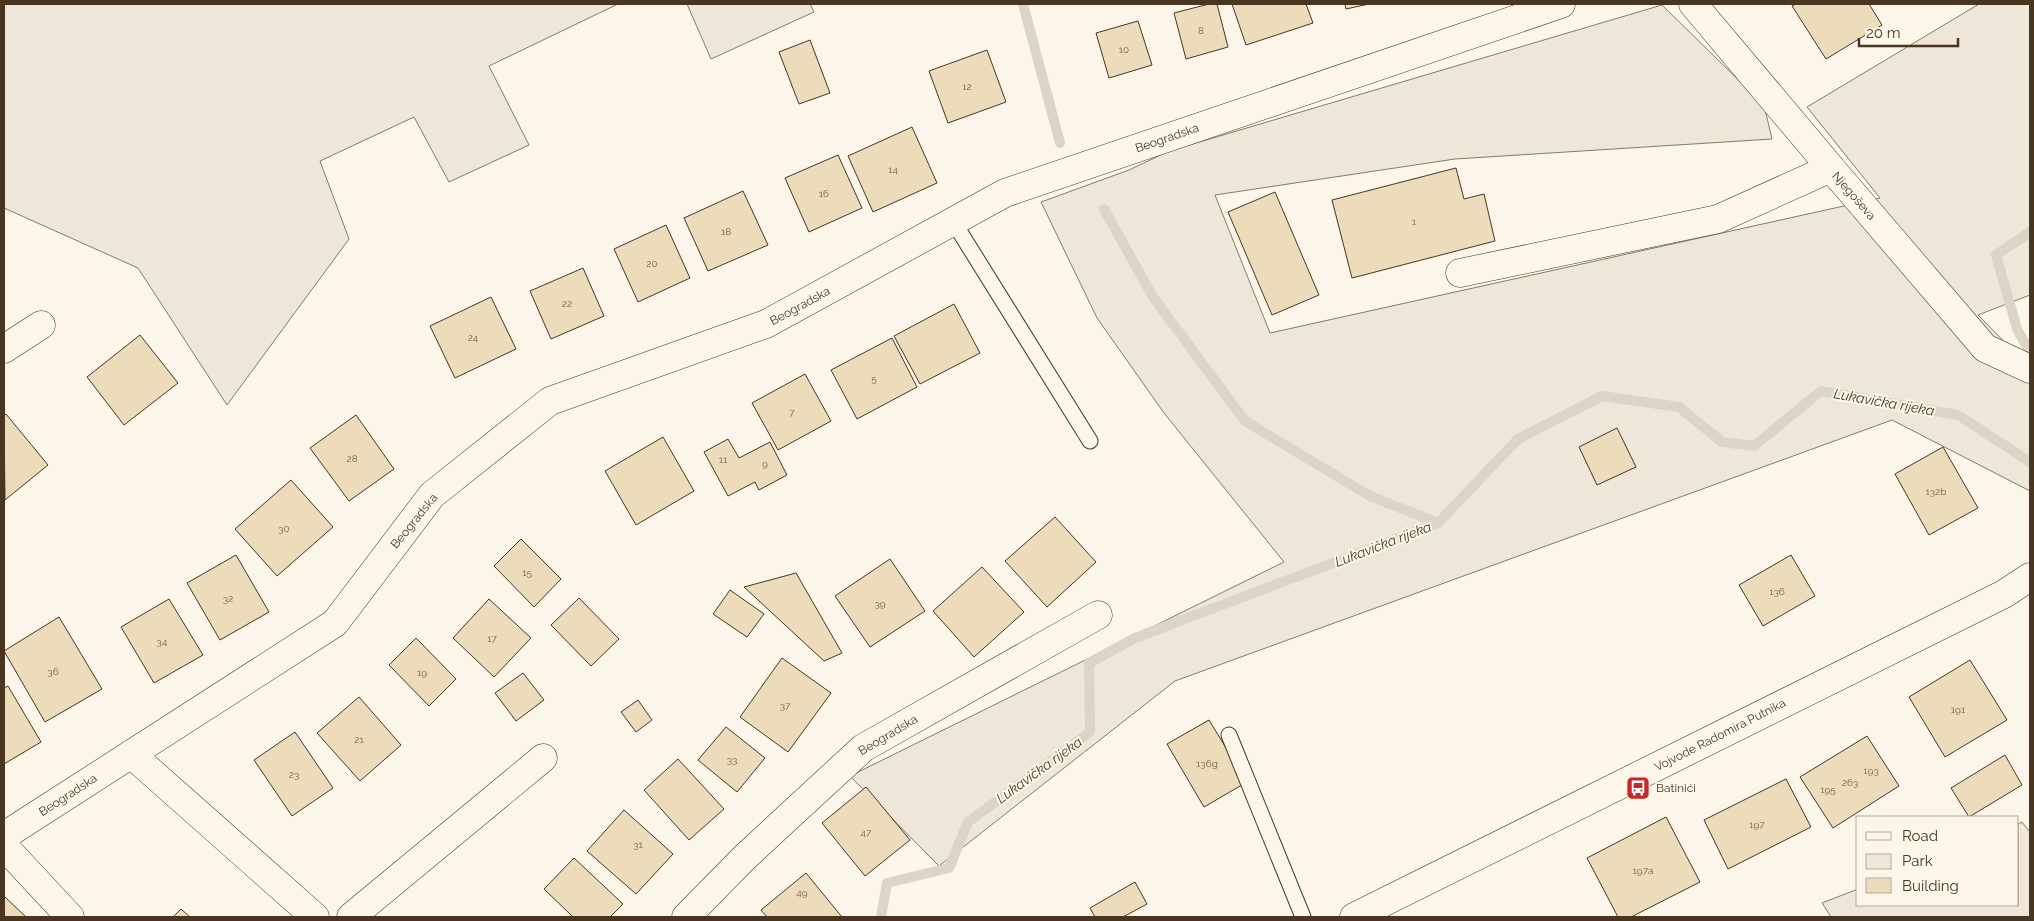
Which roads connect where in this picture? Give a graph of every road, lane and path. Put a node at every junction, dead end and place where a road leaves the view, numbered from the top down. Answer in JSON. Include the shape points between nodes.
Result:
{"nodes":[{"id":1,"x":1561,"y":4,"type":"edge"},
{"id":2,"x":1693,"y":4,"type":"edge"},
{"id":3,"x":1831,"y":168,"type":"junction"},
{"id":4,"x":953,"y":221,"type":"junction"},
{"id":5,"x":1460,"y":273,"type":"dead end"},
{"id":6,"x":41,"y":325,"type":"dead end"},
{"id":7,"x":7,"y":340,"type":"edge"},
{"id":8,"x":2030,"y":369,"type":"edge"},
{"id":9,"x":1090,"y":441,"type":"dead end"},
{"id":10,"x":2030,"y":577,"type":"edge"},
{"id":11,"x":1098,"y":615,"type":"dead end"},
{"id":12,"x":1229,"y":735,"type":"dead end"},
{"id":13,"x":132,"y":754,"type":"junction"},
{"id":14,"x":543,"y":758,"type":"dead end"},
{"id":15,"x":4,"y":836,"type":"edge"},
{"id":16,"x":4,"y":846,"type":"edge"},
{"id":17,"x":70,"y":917,"type":"edge"},
{"id":18,"x":315,"y":917,"type":"edge"},
{"id":19,"x":350,"y":917,"type":"edge"},
{"id":20,"x":686,"y":917,"type":"edge"},
{"id":21,"x":1303,"y":917,"type":"edge"},
{"id":22,"x":1354,"y":917,"type":"edge"}],
"edges":[{"from":1,"to":4,"type":"street","name":"Beogradska","via":[[1005,193]]},
{"from":2,"to":3,"type":"street","name":"Njegoševa"},
{"from":3,"to":5,"type":"street","via":[[1718,219]]},
{"from":3,"to":8,"type":"street","name":"Njegoševa","via":[[1985,348]]},
{"from":4,"to":9,"type":"lane"},
{"from":4,"to":13,"type":"street","name":"Beogradska","via":[[766,324],[550,401],[432,495],[335,623]]},
{"from":6,"to":7,"type":"street"},
{"from":10,"to":22,"type":"street","name":"Vojvode Radomira Putnika","via":[[2004,594]]},
{"from":11,"to":20,"type":"street","name":"Beogradska","via":[[863,748],[745,857]]},
{"from":12,"to":21,"type":"lane"},
{"from":13,"to":15,"type":"street","name":"Beogradska"},
{"from":13,"to":18,"type":"street"},
{"from":14,"to":19,"type":"street"},
{"from":16,"to":17,"type":"street"}]}
